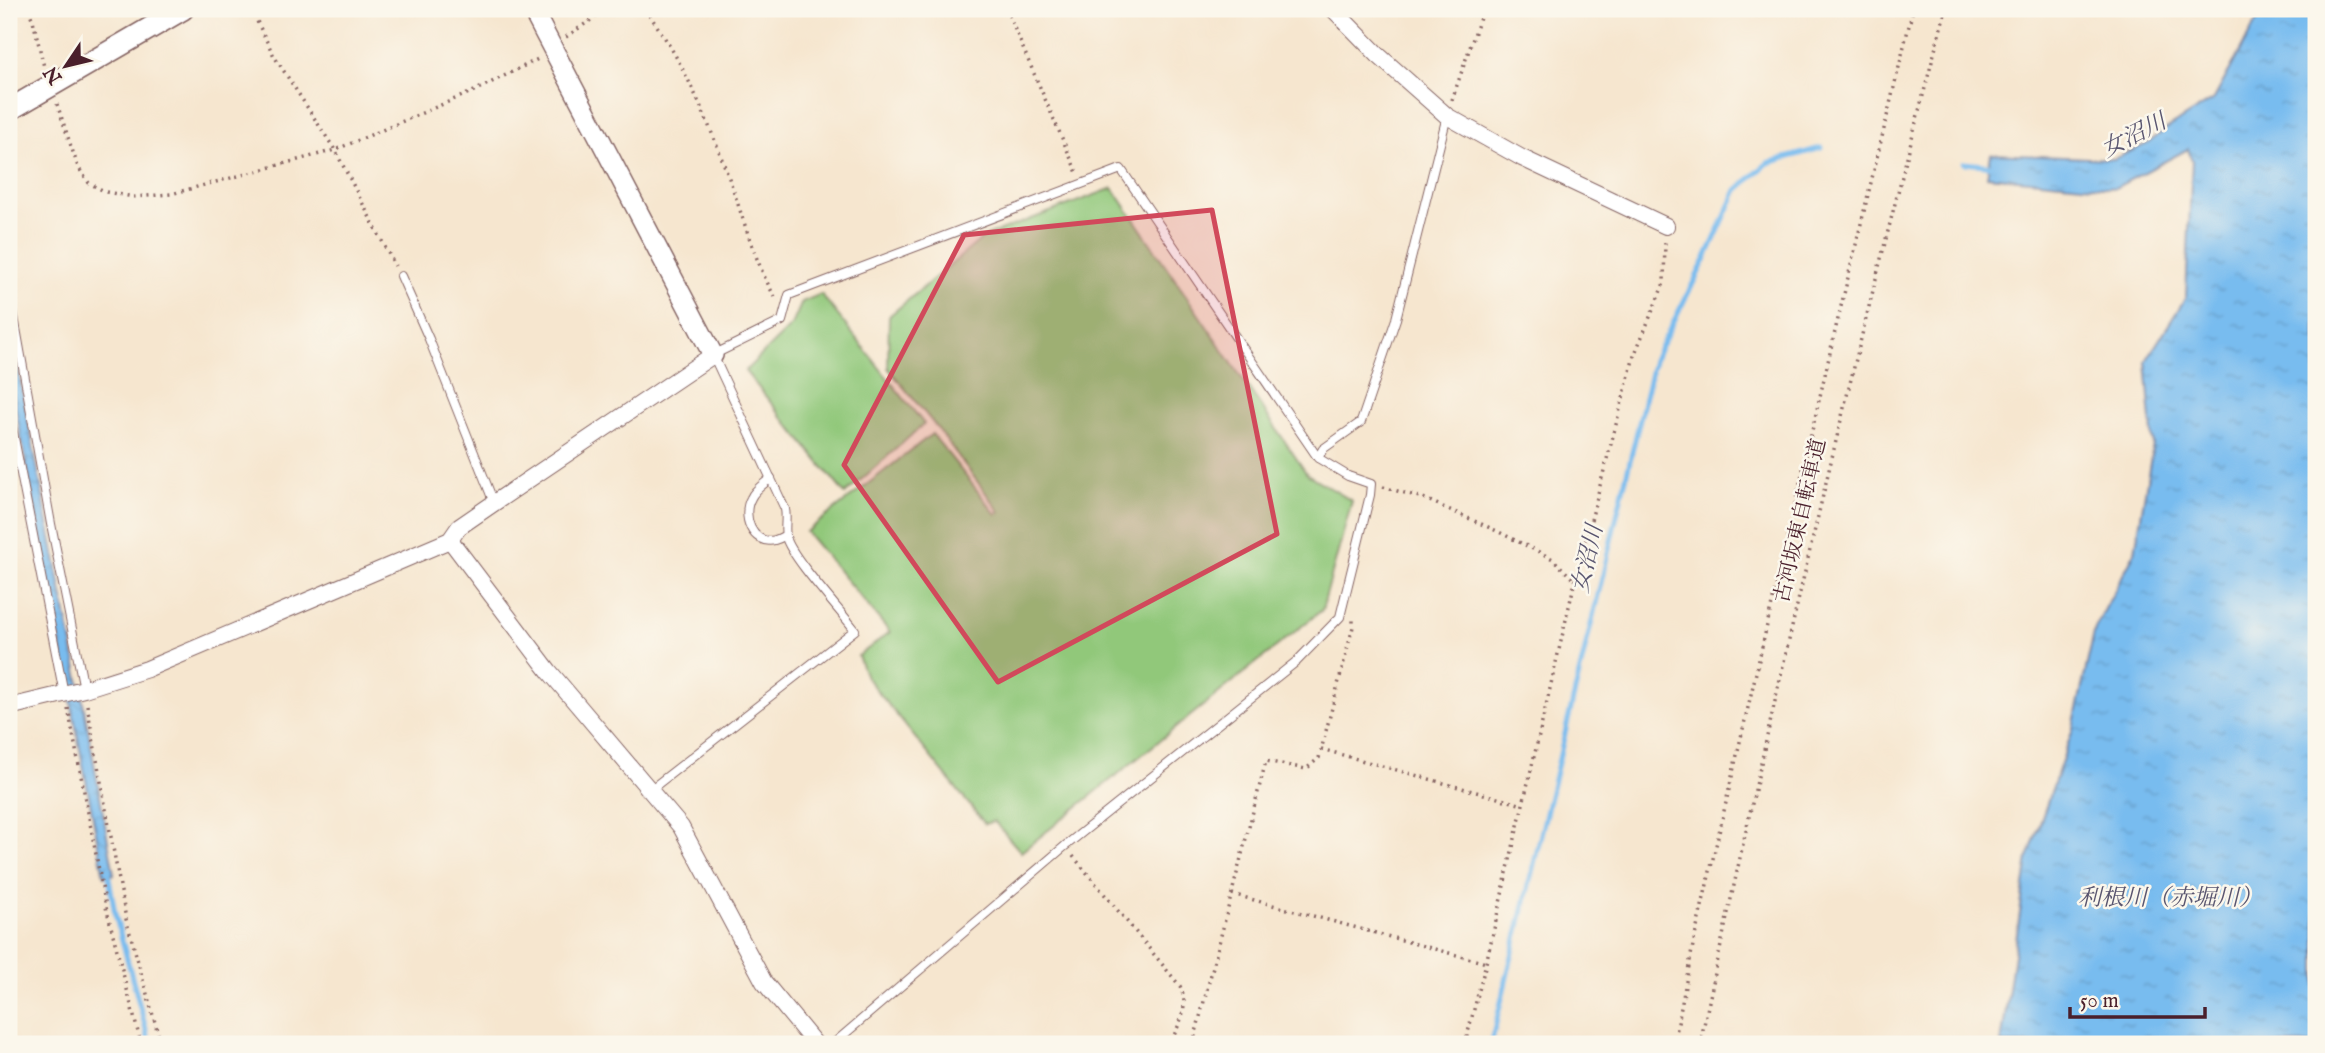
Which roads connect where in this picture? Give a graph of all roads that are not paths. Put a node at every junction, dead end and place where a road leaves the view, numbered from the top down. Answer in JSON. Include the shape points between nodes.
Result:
{"nodes":[{"id":1,"x":183,"y":9,"type":"edge"},
{"id":2,"x":532,"y":9,"type":"edge"},
{"id":3,"x":1333,"y":9,"type":"edge"},
{"id":4,"x":9,"y":110,"type":"edge"},
{"id":5,"x":1447,"y":116,"type":"junction"},
{"id":6,"x":1666,"y":226,"type":"road end"},
{"id":7,"x":401,"y":276,"type":"road end"},
{"id":8,"x":9,"y":289,"type":"edge"},
{"id":9,"x":713,"y":355,"type":"junction"},
{"id":10,"x":9,"y":412,"type":"edge"},
{"id":11,"x":1318,"y":458,"type":"junction"},
{"id":12,"x":771,"y":478,"type":"junction"},
{"id":13,"x":494,"y":503,"type":"junction"},
{"id":14,"x":786,"y":535,"type":"junction"},
{"id":15,"x":450,"y":540,"type":"junction"},
{"id":16,"x":84,"y":689,"type":"junction"},
{"id":17,"x":64,"y":694,"type":"junction"},
{"id":18,"x":9,"y":707,"type":"edge"},
{"id":19,"x":650,"y":790,"type":"junction"},
{"id":20,"x":815,"y":1044,"type":"edge"},
{"id":21,"x":833,"y":1044,"type":"edge"}],
"edges":[{"from":1,"to":4,"type":"main road"},
{"from":2,"to":9,"type":"street"},
{"from":3,"to":5,"type":"street"},
{"from":5,"to":6,"type":"street","via":[[1522,158]]},
{"from":5,"to":11,"type":"lane","via":[[1396,319],[1361,422],[1323,449]]},
{"from":7,"to":13,"type":"lane"},
{"from":8,"to":16,"type":"lane"},
{"from":9,"to":11,"type":"lane","via":[[782,321],[789,295],[1121,169]]},
{"from":9,"to":12,"type":"lane"},
{"from":9,"to":13,"type":"street"},
{"from":10,"to":17,"type":"lane"},
{"from":11,"to":21,"type":"lane","via":[[1371,484],[1340,617],[1297,661],[1065,846]]},
{"from":12,"to":14,"type":"lane","via":[[785,509]]},
{"from":12,"to":14,"type":"lane","via":[[751,496],[745,513],[747,524],[763,539],[774,541]]},
{"from":13,"to":15,"type":"street","via":[[459,527]]},
{"from":14,"to":19,"type":"lane","via":[[793,551],[855,629]]},
{"from":15,"to":16,"type":"street","via":[[148,669]]},
{"from":15,"to":19,"type":"street","via":[[549,671]]},
{"from":16,"to":17,"type":"street"},
{"from":17,"to":18,"type":"street"},
{"from":19,"to":20,"type":"street","via":[[681,827],[764,982]]}]}
